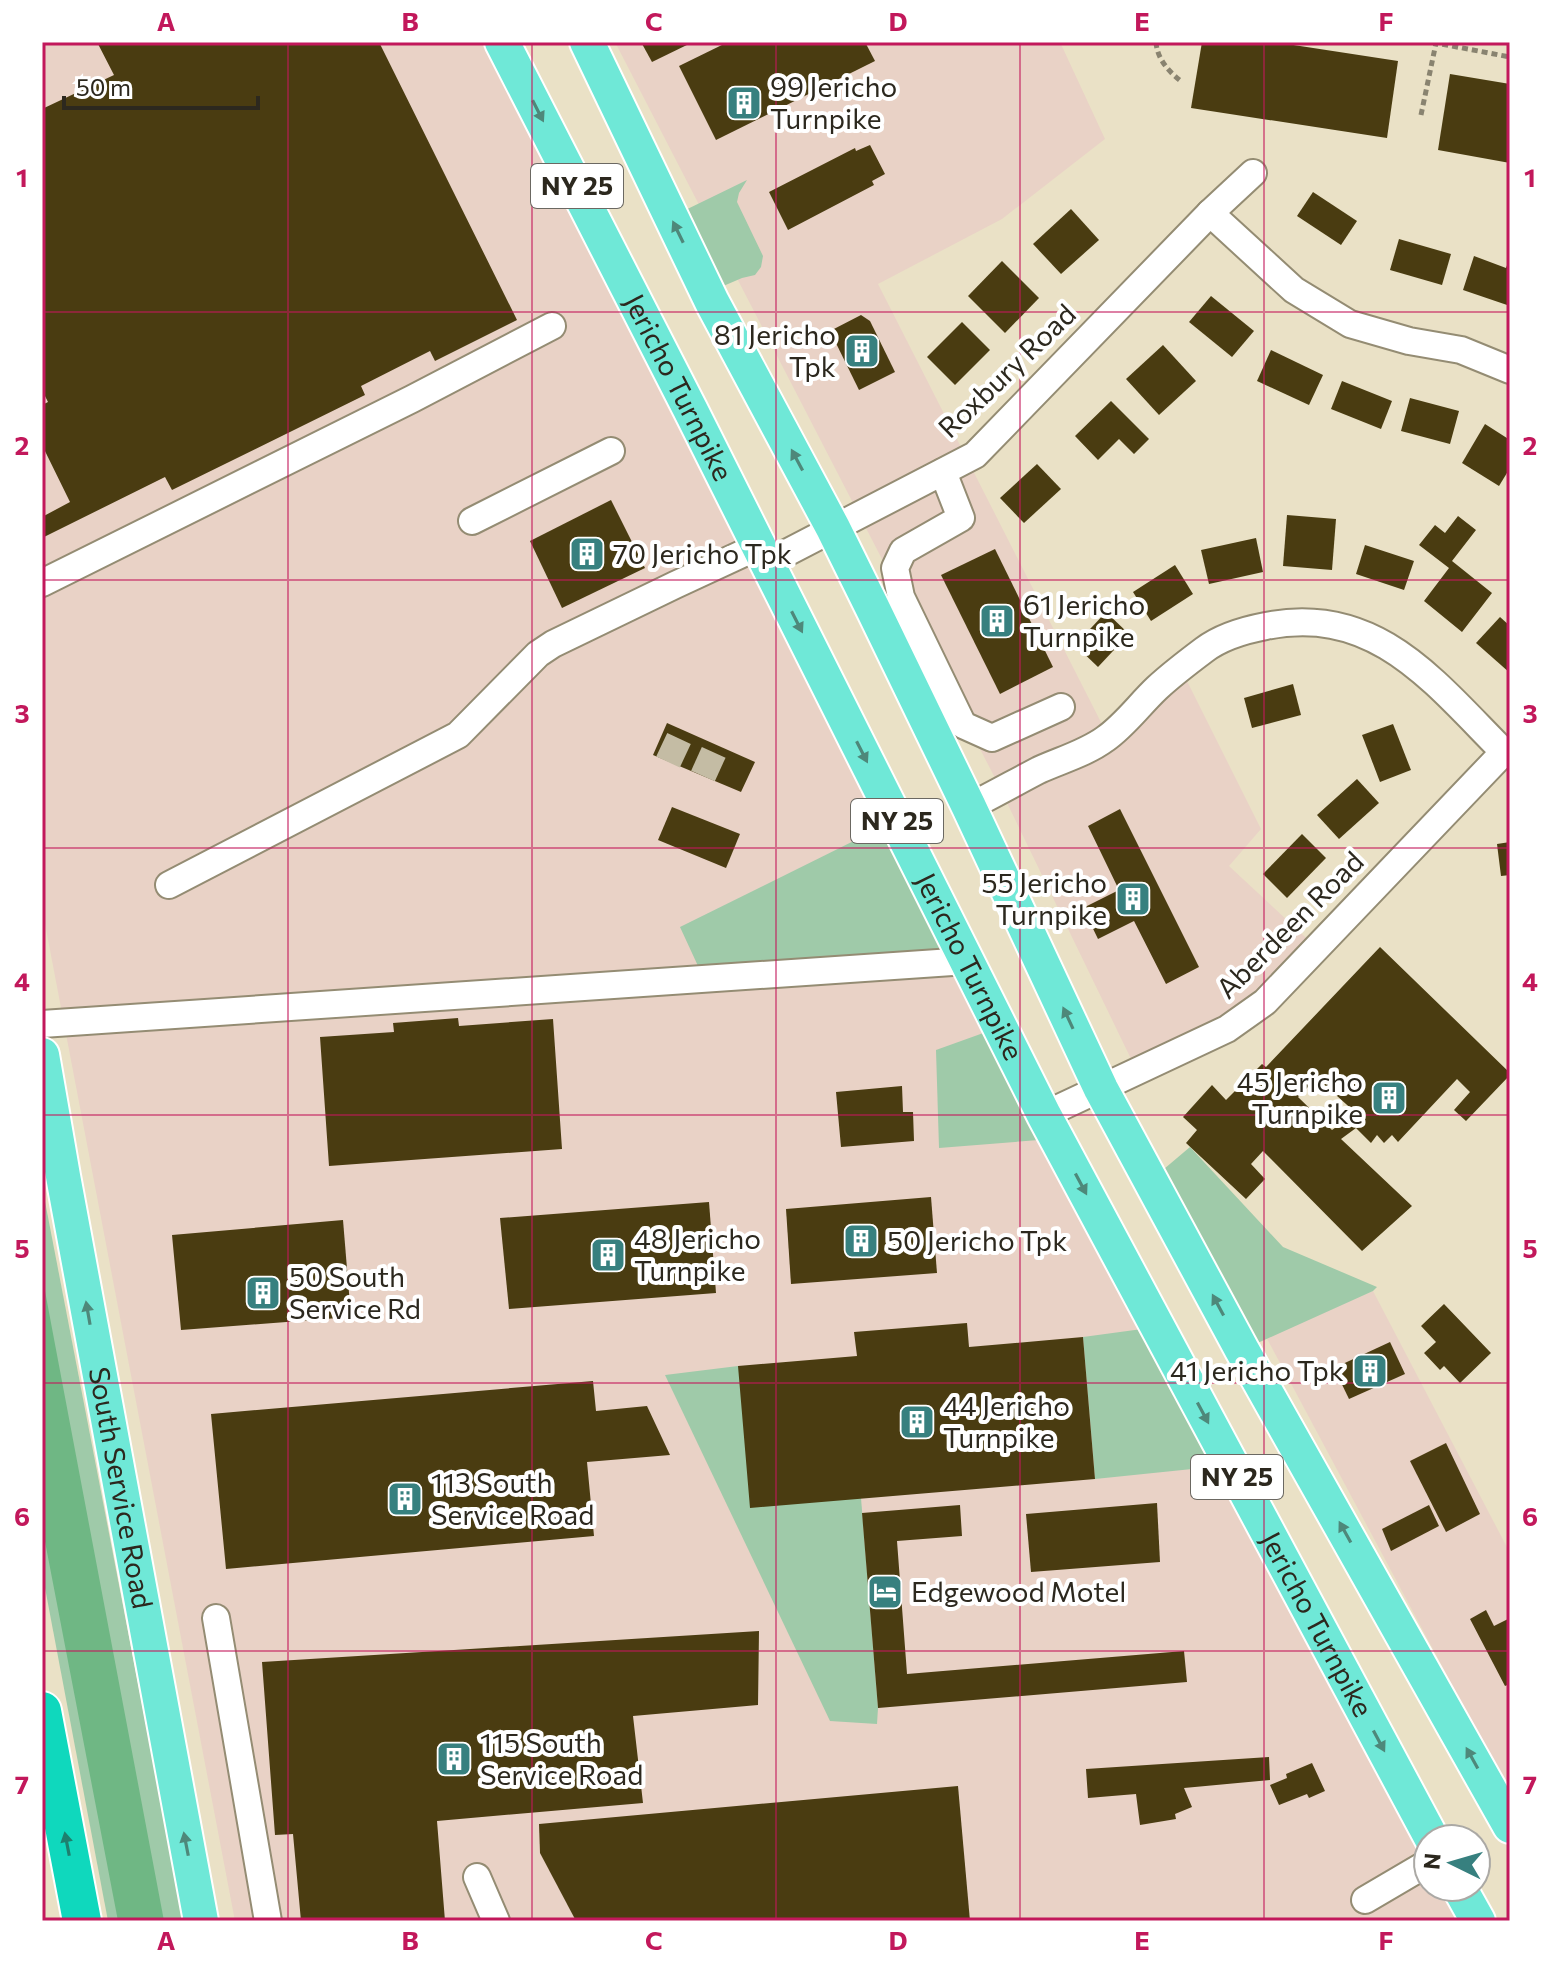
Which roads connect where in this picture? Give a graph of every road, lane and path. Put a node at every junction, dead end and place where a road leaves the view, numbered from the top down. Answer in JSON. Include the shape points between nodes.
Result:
{"nodes":[{"id":1,"x":502,"y":42,"type":"edge"},
{"id":2,"x":587,"y":42,"type":"edge"},
{"id":3,"x":1156,"y":42,"type":"edge"},
{"id":4,"x":1430,"y":42,"type":"edge"},
{"id":5,"x":1436,"y":43,"type":"edge"},
{"id":6,"x":1510,"y":57,"type":"edge"},
{"id":7,"x":1182,"y":82,"type":"dead end"},
{"id":8,"x":1421,"y":115,"type":"dead end"},
{"id":9,"x":1253,"y":173,"type":"dead end"},
{"id":10,"x":1210,"y":213,"type":"junction"},
{"id":11,"x":552,"y":326,"type":"dead end"},
{"id":12,"x":1510,"y":370,"type":"edge"},
{"id":13,"x":611,"y":451,"type":"dead end"},
{"id":14,"x":943,"y":472,"type":"junction"},
{"id":15,"x":472,"y":521,"type":"dead end"},
{"id":16,"x":833,"y":528,"type":"junction"},
{"id":17,"x":763,"y":554,"type":"junction"},
{"id":18,"x":42,"y":583,"type":"edge"},
{"id":19,"x":888,"y":604,"type":"junction"},
{"id":20,"x":1061,"y":707,"type":"dead end"},
{"id":21,"x":950,"y":732,"type":"junction"},
{"id":22,"x":1507,"y":754,"type":"edge"},
{"id":23,"x":969,"y":807,"type":"junction"},
{"id":24,"x":169,"y":885,"type":"dead end"},
{"id":25,"x":967,"y":961,"type":"junction"},
{"id":26,"x":42,"y":1024,"type":"edge"},
{"id":27,"x":42,"y":1055,"type":"edge"},
{"id":28,"x":1101,"y":1089,"type":"junction"},
{"id":29,"x":1044,"y":1115,"type":"junction"},
{"id":30,"x":216,"y":1618,"type":"dead end"},
{"id":31,"x":42,"y":1711,"type":"edge"},
{"id":32,"x":1423,"y":1823,"type":"edge"},
{"id":33,"x":1510,"y":1826,"type":"edge"},
{"id":34,"x":1412,"y":1872,"type":"edge"},
{"id":35,"x":477,"y":1877,"type":"dead end"},
{"id":36,"x":1365,"y":1900,"type":"dead end"},
{"id":37,"x":1468,"y":1903,"type":"edge"},
{"id":38,"x":82,"y":1921,"type":"edge"},
{"id":39,"x":201,"y":1921,"type":"edge"},
{"id":40,"x":268,"y":1921,"type":"edge"},
{"id":41,"x":496,"y":1921,"type":"edge"},
{"id":42,"x":1478,"y":1921,"type":"edge"}],
"edges":[{"from":1,"to":17,"type":"main road","name":"Jericho Turnpike","number":"NY 25","one_way":true},
{"from":16,"to":2,"type":"main road","number":"NY 25","one_way":true,"via":[[712,302]]},
{"from":3,"to":7,"type":"path","via":[[1159,56]]},
{"from":4,"to":5,"type":"path"},
{"from":5,"to":6,"type":"path"},
{"from":5,"to":8,"type":"path"},
{"from":9,"to":10,"type":"street","name":"Roxbury Road"},
{"from":10,"to":12,"type":"street","via":[[1294,290],[1350,324],[1461,350]]},
{"from":10,"to":14,"type":"street","name":"Roxbury Road","via":[[975,455]]},
{"from":11,"to":18,"type":"street"},
{"from":13,"to":15,"type":"street"},
{"from":14,"to":16,"type":"street","name":"Roxbury Road"},
{"from":14,"to":19,"type":"street","via":[[961,518],[903,551]]},
{"from":16,"to":17,"type":"street","name":"Roxbury Road"},
{"from":16,"to":19,"type":"main road","number":"NY 25"},
{"from":17,"to":24,"type":"street","name":"Roxbury Road","via":[[675,585],[553,644],[458,735]]},
{"from":17,"to":25,"type":"main road","name":"Jericho Turnpike","number":"NY 25","one_way":true},
{"from":19,"to":21,"type":"main road","number":"NY 25"},
{"from":20,"to":21,"type":"street","via":[[992,738]]},
{"from":21,"to":23,"type":"main road","number":"NY 25"},
{"from":22,"to":23,"type":"street","via":[[1391,647],[1359,631],[1317,622],[1282,623],[1245,630],[1207,648],[1101,742]]},
{"from":22,"to":28,"type":"street","name":"Aberdeen Road","via":[[1265,1002],[1227,1029]]},
{"from":28,"to":23,"type":"main road","number":"NY 25","one_way":true},
{"from":25,"to":26,"type":"street"},
{"from":25,"to":29,"type":"main road","name":"Jericho Turnpike","number":"NY 25"},
{"from":39,"to":27,"type":"main road","name":"South Service Road","one_way":true},
{"from":28,"to":29,"type":"street","name":"Aberdeen Road"},
{"from":33,"to":28,"type":"main road","number":"NY 25","one_way":true},
{"from":29,"to":32,"type":"main road","name":"Jericho Turnpike","number":"NY 25","one_way":true},
{"from":30,"to":40,"type":"street"},
{"from":38,"to":31,"type":"highway","one_way":true},
{"from":34,"to":36,"type":"street"},
{"from":35,"to":41,"type":"street"},
{"from":37,"to":42,"type":"main road"}]}
